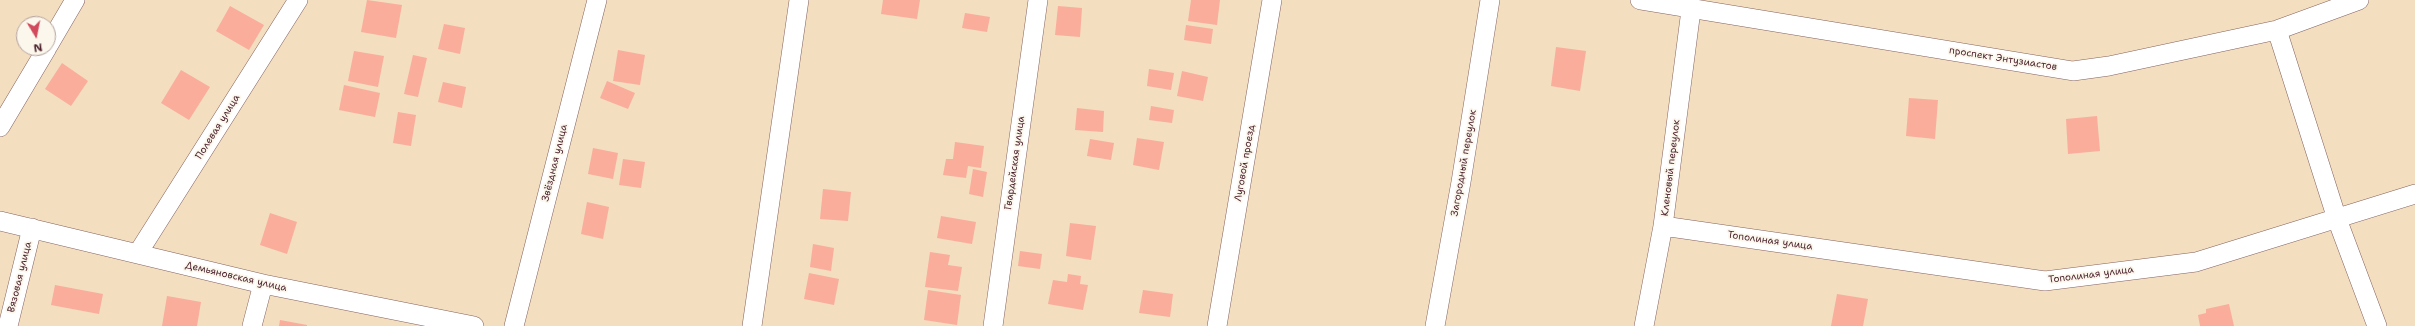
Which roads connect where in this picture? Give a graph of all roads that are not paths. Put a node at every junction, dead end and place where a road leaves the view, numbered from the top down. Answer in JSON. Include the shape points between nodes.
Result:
{"nodes":[{"id":1,"x":75,"y":0,"type":"edge"},
{"id":2,"x":298,"y":0,"type":"edge"},
{"id":3,"x":597,"y":0,"type":"edge"},
{"id":4,"x":799,"y":0,"type":"edge"},
{"id":5,"x":1038,"y":0,"type":"edge"},
{"id":6,"x":1272,"y":0,"type":"edge"},
{"id":7,"x":1490,"y":0,"type":"edge"},
{"id":8,"x":1640,"y":0,"type":"edge"},
{"id":9,"x":2359,"y":0,"type":"edge"},
{"id":10,"x":1691,"y":10,"type":"junction"},
{"id":11,"x":2278,"y":30,"type":"junction"},
{"id":12,"x":56,"y":32,"type":"edge"},
{"id":13,"x":42,"y":56,"type":"edge"},
{"id":14,"x":0,"y":127,"type":"edge"},
{"id":15,"x":2415,"y":194,"type":"edge"},
{"id":16,"x":2337,"y":220,"type":"junction"},
{"id":17,"x":0,"y":221,"type":"edge"},
{"id":18,"x":1663,"y":226,"type":"junction"},
{"id":19,"x":32,"y":228,"type":"junction"},
{"id":20,"x":138,"y":253,"type":"junction"},
{"id":21,"x":263,"y":284,"type":"junction"},
{"id":22,"x":8,"y":326,"type":"edge"},
{"id":23,"x":252,"y":326,"type":"edge"},
{"id":24,"x":474,"y":326,"type":"edge"},
{"id":25,"x":514,"y":326,"type":"edge"},
{"id":26,"x":752,"y":326,"type":"edge"},
{"id":27,"x":993,"y":326,"type":"edge"},
{"id":28,"x":1218,"y":326,"type":"edge"},
{"id":29,"x":1435,"y":326,"type":"edge"},
{"id":30,"x":1644,"y":326,"type":"edge"},
{"id":31,"x":2377,"y":326,"type":"edge"}],
"edges":[{"from":1,"to":12,"type":"street"},
{"from":2,"to":20,"type":"street","name":"Полевая улица"},
{"from":3,"to":25,"type":"street","name":"Звёздная улица"},
{"from":4,"to":26,"type":"street"},
{"from":5,"to":27,"type":"street","name":"Гвардейская улица"},
{"from":6,"to":28,"type":"street","name":"Луговой проезд"},
{"from":7,"to":29,"type":"street","name":"Загородный переулок"},
{"from":8,"to":10,"type":"street","name":"проспект Энтузиастов"},
{"from":9,"to":11,"type":"street","name":"проспект Энтузиастов"},
{"from":10,"to":11,"type":"street","name":"проспект Энтузиастов","via":[[2072,71],[2109,66]]},
{"from":10,"to":18,"type":"street","name":"Кленовый переулок"},
{"from":11,"to":16,"type":"street"},
{"from":13,"to":14,"type":"street"},
{"from":15,"to":16,"type":"street","name":"Тополиная улица"},
{"from":16,"to":18,"type":"street","name":"Тополиная улица","via":[[2196,262],[2045,281]]},
{"from":16,"to":31,"type":"street"},
{"from":17,"to":19,"type":"street","name":"Демьяновская улица"},
{"from":18,"to":30,"type":"street","name":"Кленовый переулок"},
{"from":19,"to":20,"type":"street","name":"Демьяновская улица"},
{"from":19,"to":22,"type":"street","name":"Вязовая улица"},
{"from":20,"to":21,"type":"street","name":"Демьяновская улица"},
{"from":21,"to":23,"type":"street"},
{"from":21,"to":24,"type":"street","name":"Демьяновская улица"}]}
